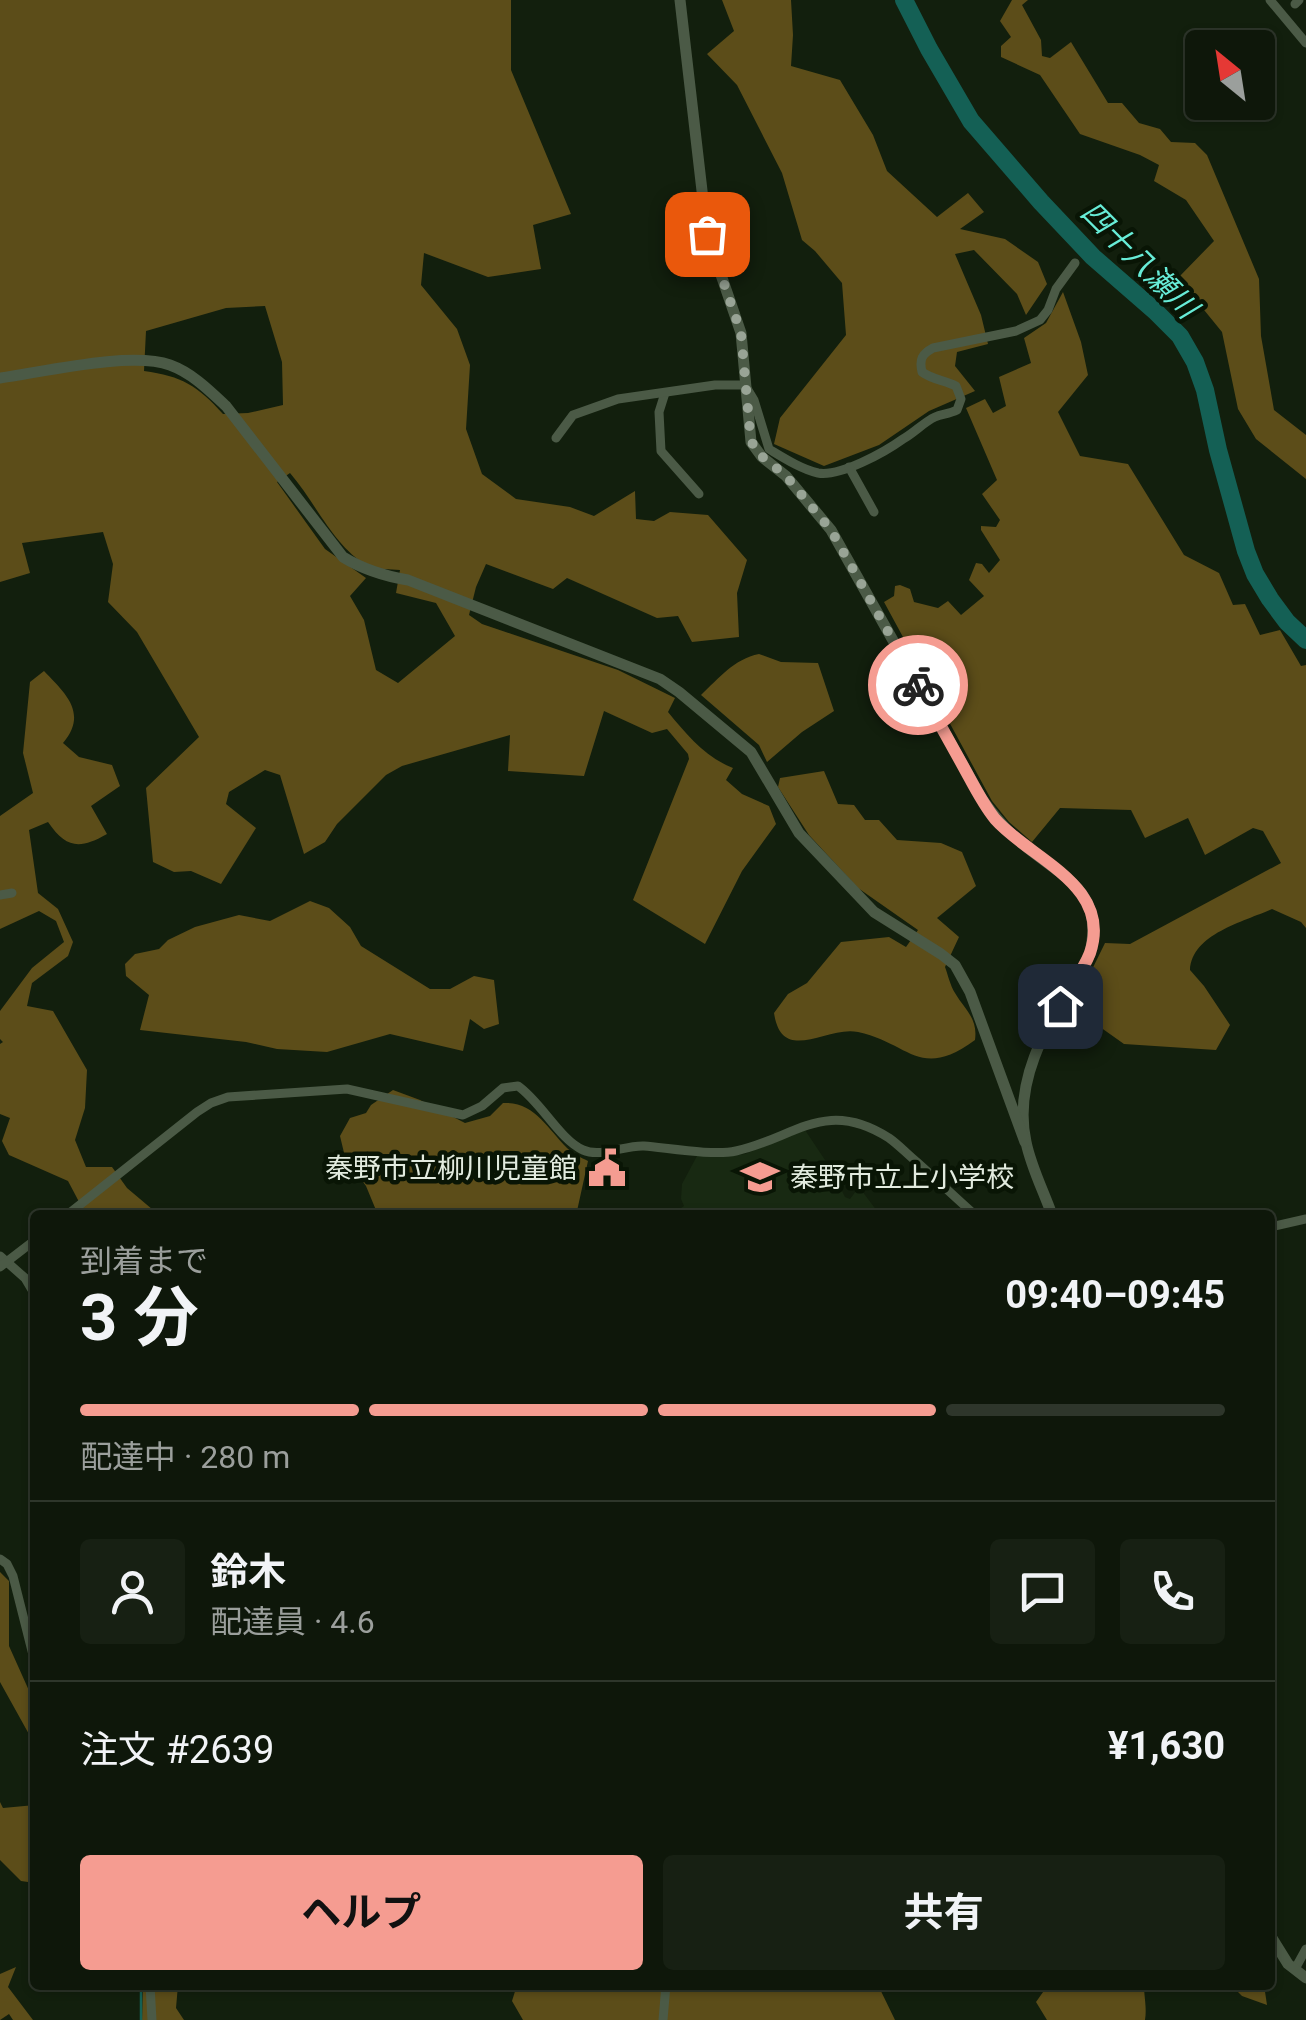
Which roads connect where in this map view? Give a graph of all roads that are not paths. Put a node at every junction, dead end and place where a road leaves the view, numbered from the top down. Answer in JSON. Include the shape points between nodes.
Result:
{"nodes":[{"id":1,"x":680,"y":0,"type":"edge"},
{"id":2,"x":1270,"y":0,"type":"edge"},
{"id":3,"x":1306,"y":19,"type":"edge"},
{"id":4,"x":1296,"y":28,"type":"junction"},
{"id":5,"x":1306,"y":43,"type":"edge"},
{"id":6,"x":1074,"y":263,"type":"dead end"},
{"id":7,"x":0,"y":378,"type":"edge"},
{"id":8,"x":745,"y":385,"type":"junction"},
{"id":9,"x":664,"y":393,"type":"junction"},
{"id":10,"x":556,"y":438,"type":"dead end"},
{"id":11,"x":850,"y":468,"type":"junction"},
{"id":12,"x":699,"y":494,"type":"dead end"},
{"id":13,"x":859,"y":509,"type":"dead end"},
{"id":14,"x":12,"y":893,"type":"dead end"},
{"id":15,"x":0,"y":895,"type":"edge"},
{"id":16,"x":1026,"y":1142,"type":"junction"},
{"id":17,"x":72,"y":1210,"type":"edge"},
{"id":18,"x":969,"y":1210,"type":"edge"},
{"id":19,"x":1050,"y":1210,"type":"edge"},
{"id":20,"x":1306,"y":1220,"type":"edge"},
{"id":21,"x":1275,"y":1226,"type":"edge"},
{"id":22,"x":30,"y":1243,"type":"edge"},
{"id":23,"x":2,"y":1262,"type":"edge"},
{"id":24,"x":30,"y":1286,"type":"edge"},
{"id":25,"x":0,"y":1560,"type":"edge"},
{"id":26,"x":30,"y":1644,"type":"edge"},
{"id":27,"x":1275,"y":1944,"type":"edge"},
{"id":28,"x":1306,"y":1949,"type":"edge"},
{"id":29,"x":1295,"y":1969,"type":"junction"},
{"id":30,"x":1306,"y":1978,"type":"edge"},
{"id":31,"x":150,"y":1990,"type":"edge"},
{"id":32,"x":666,"y":1990,"type":"edge"},
{"id":33,"x":152,"y":2020,"type":"edge"},
{"id":34,"x":663,"y":2020,"type":"edge"}],
"edges":[{"from":1,"to":8,"type":"street","via":[[707,234],[741,333]]},
{"from":2,"to":4,"type":"street"},
{"from":3,"to":4,"type":"street"},
{"from":4,"to":5,"type":"street"},
{"from":6,"to":11,"type":"street","via":[[1040,320],[924,353],[922,372],[956,386],[957,410]]},
{"from":7,"to":16,"type":"street","via":[[126,360],[168,364],[226,406],[343,557],[680,692],[751,752],[799,833],[874,912],[955,965]]},
{"from":8,"to":9,"type":"street"},
{"from":8,"to":11,"type":"street","via":[[769,449],[818,473]]},
{"from":8,"to":16,"type":"street","via":[[754,450],[786,476],[831,530],[994,818],[1072,880],[1086,902],[1089,956],[1030,1066]]},
{"from":9,"to":10,"type":"street","via":[[573,415]]},
{"from":9,"to":12,"type":"street","via":[[660,451]]},
{"from":11,"to":13,"type":"street","via":[[872,508]]},
{"from":14,"to":15,"type":"street"},
{"from":16,"to":19,"type":"street"},
{"from":17,"to":18,"type":"street","via":[[196,1112],[228,1098],[347,1089],[463,1115],[503,1088],[518,1086],[581,1150],[595,1153],[635,1146],[734,1152],[825,1120],[847,1121],[890,1138]]},
{"from":20,"to":21,"type":"street"},
{"from":22,"to":23,"type":"street"},
{"from":23,"to":24,"type":"street"},
{"from":25,"to":26,"type":"street","via":[[12,1576]]},
{"from":27,"to":29,"type":"street"},
{"from":28,"to":29,"type":"street"},
{"from":29,"to":30,"type":"street"},
{"from":31,"to":33,"type":"street"},
{"from":32,"to":34,"type":"street"}]}
